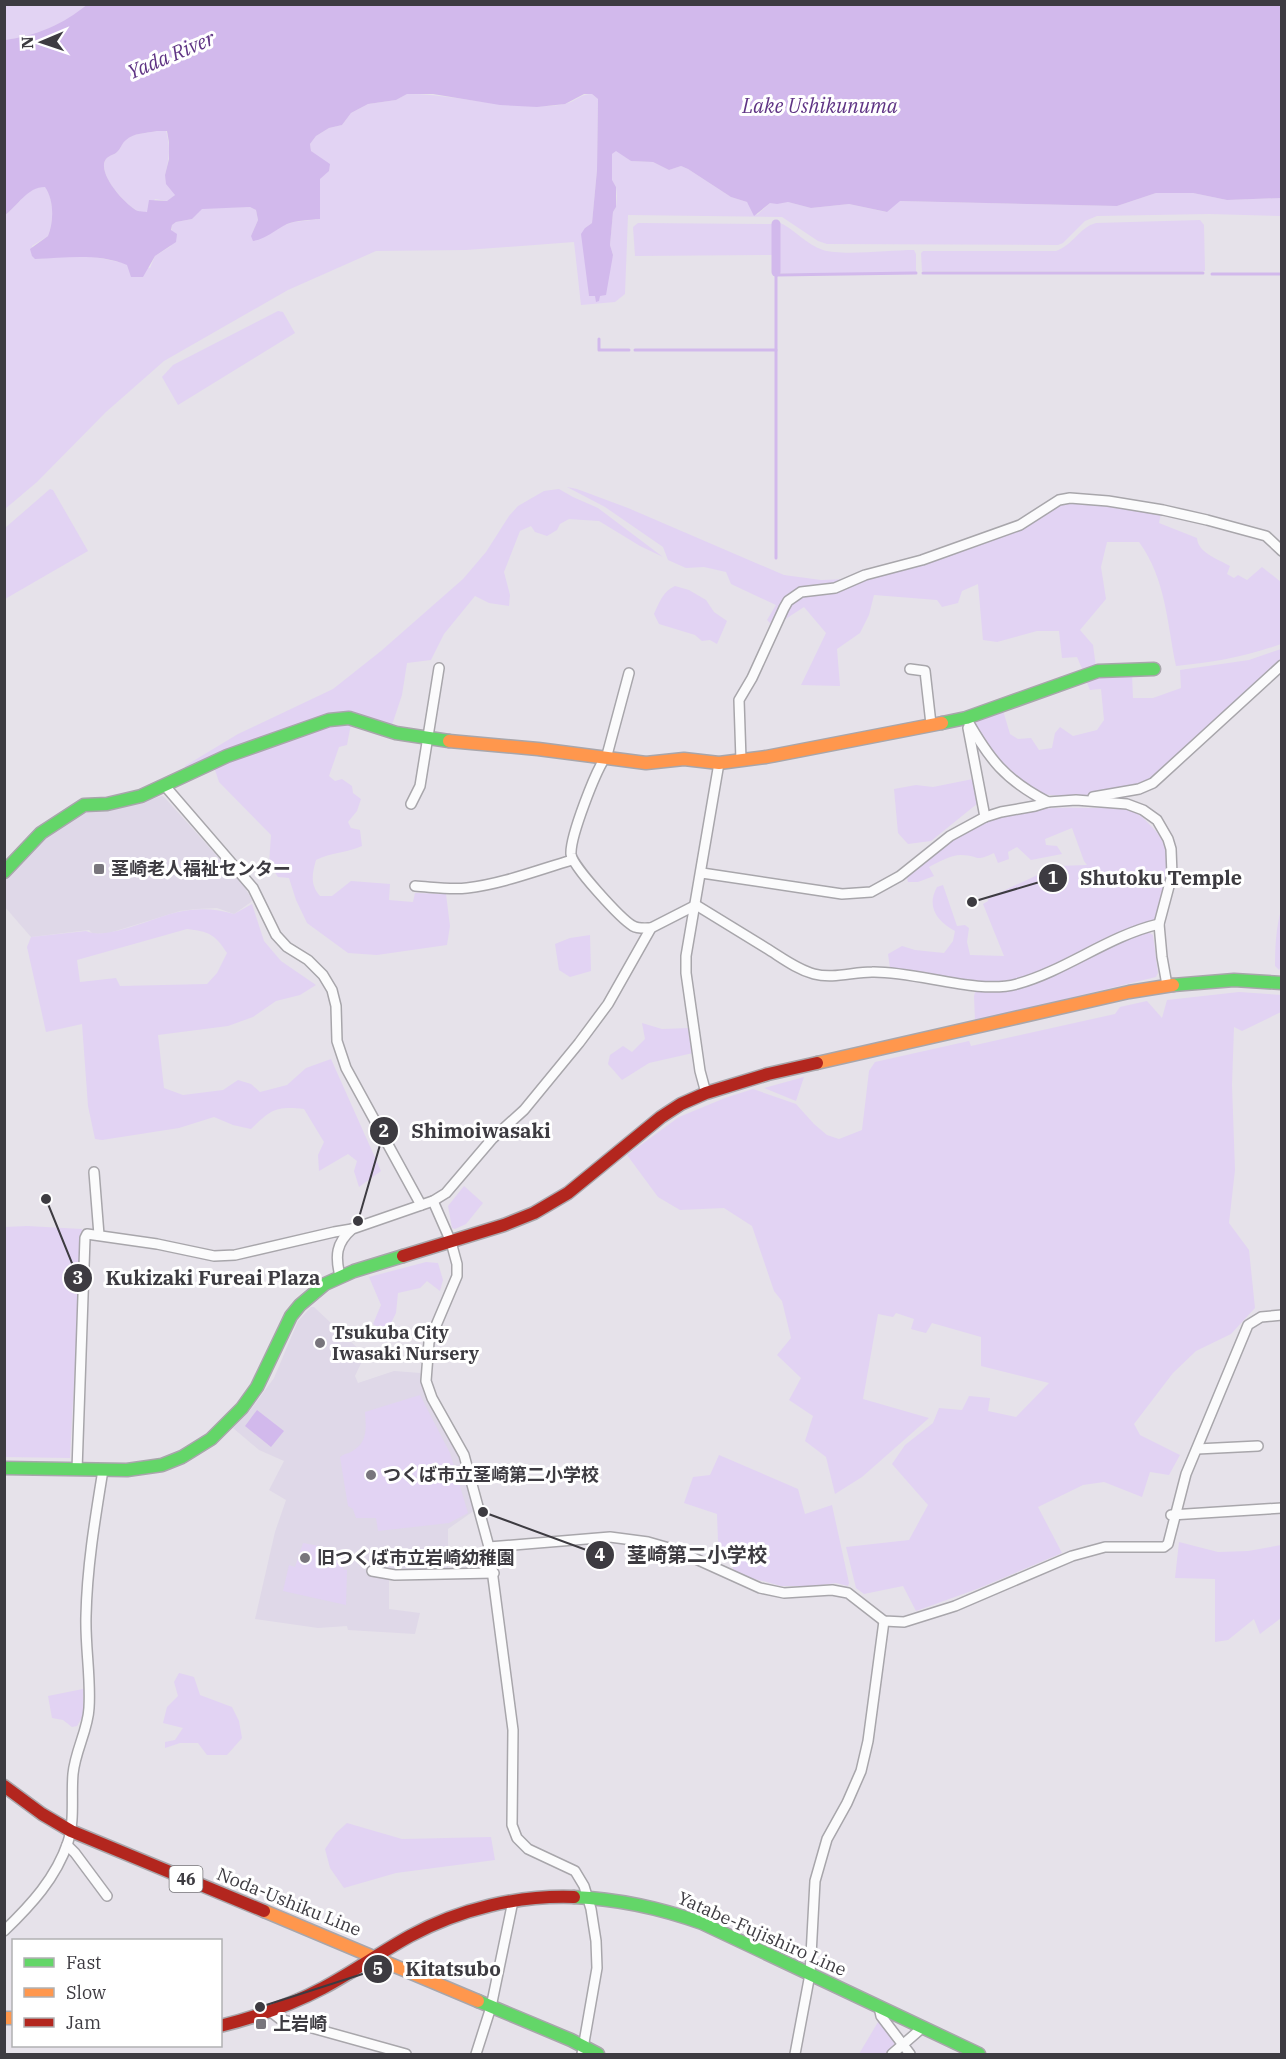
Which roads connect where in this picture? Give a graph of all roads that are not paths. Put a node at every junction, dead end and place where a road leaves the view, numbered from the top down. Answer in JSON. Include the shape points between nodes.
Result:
{"nodes":[{"id":1,"x":1281,"y":551,"type":"edge"},
{"id":2,"x":1281,"y":665,"type":"edge"},
{"id":3,"x":439,"y":668,"type":"dead end"},
{"id":4,"x":910,"y":669,"type":"dead end"},
{"id":5,"x":1154,"y":669,"type":"dead end"},
{"id":6,"x":629,"y":673,"type":"dead end"},
{"id":7,"x":966,"y":718,"type":"junction"},
{"id":8,"x":932,"y":724,"type":"junction"},
{"id":9,"x":428,"y":739,"type":"junction"},
{"id":10,"x":604,"y":758,"type":"junction"},
{"id":11,"x":741,"y":760,"type":"junction"},
{"id":12,"x":719,"y":764,"type":"junction"},
{"id":13,"x":165,"y":786,"type":"junction"},
{"id":14,"x":1076,"y":800,"type":"junction"},
{"id":15,"x":1048,"y":801,"type":"junction"},
{"id":16,"x":411,"y":804,"type":"dead end"},
{"id":17,"x":985,"y":817,"type":"junction"},
{"id":18,"x":572,"y":861,"type":"junction"},
{"id":19,"x":4,"y":872,"type":"edge"},
{"id":20,"x":702,"y":873,"type":"junction"},
{"id":21,"x":415,"y":886,"type":"dead end"},
{"id":22,"x":696,"y":905,"type":"junction"},
{"id":23,"x":1159,"y":924,"type":"junction"},
{"id":24,"x":651,"y":928,"type":"junction"},
{"id":25,"x":1281,"y":982,"type":"edge"},
{"id":26,"x":1167,"y":985,"type":"junction"},
{"id":27,"x":706,"y":1093,"type":"junction"},
{"id":28,"x":94,"y":1172,"type":"dead end"},
{"id":29,"x":433,"y":1200,"type":"junction"},
{"id":30,"x":421,"y":1205,"type":"junction"},
{"id":31,"x":352,"y":1229,"type":"junction"},
{"id":32,"x":99,"y":1235,"type":"junction"},
{"id":33,"x":451,"y":1242,"type":"junction"},
{"id":34,"x":340,"y":1276,"type":"junction"},
{"id":35,"x":1281,"y":1315,"type":"edge"},
{"id":36,"x":1258,"y":1446,"type":"dead end"},
{"id":37,"x":1197,"y":1449,"type":"junction"},
{"id":38,"x":4,"y":1468,"type":"edge"},
{"id":39,"x":77,"y":1470,"type":"junction"},
{"id":40,"x":103,"y":1470,"type":"junction"},
{"id":41,"x":1281,"y":1508,"type":"edge"},
{"id":42,"x":1173,"y":1515,"type":"junction"},
{"id":43,"x":489,"y":1547,"type":"junction"},
{"id":44,"x":372,"y":1571,"type":"dead end"},
{"id":45,"x":494,"y":1573,"type":"junction"},
{"id":46,"x":884,"y":1621,"type":"junction"},
{"id":47,"x":4,"y":1786,"type":"edge"},
{"id":48,"x":71,"y":1830,"type":"junction"},
{"id":49,"x":67,"y":1845,"type":"junction"},
{"id":50,"x":107,"y":1896,"type":"dead end"},
{"id":51,"x":588,"y":1897,"type":"junction"},
{"id":52,"x":513,"y":1901,"type":"junction"},
{"id":53,"x":4,"y":1931,"type":"edge"},
{"id":54,"x":375,"y":1957,"type":"junction"},
{"id":55,"x":810,"y":1974,"type":"junction"},
{"id":56,"x":491,"y":2007,"type":"junction"},
{"id":57,"x":879,"y":2007,"type":"junction"},
{"id":58,"x":271,"y":2012,"type":"junction"},
{"id":59,"x":222,"y":2025,"type":"edge"},
{"id":60,"x":922,"y":2028,"type":"junction"},
{"id":61,"x":903,"y":2045,"type":"junction"},
{"id":62,"x":583,"y":2050,"type":"edge"},
{"id":63,"x":406,"y":2055,"type":"edge"},
{"id":64,"x":476,"y":2055,"type":"edge"},
{"id":65,"x":598,"y":2055,"type":"edge"},
{"id":66,"x":795,"y":2055,"type":"edge"},
{"id":67,"x":892,"y":2055,"type":"edge"},
{"id":68,"x":910,"y":2055,"type":"edge"},
{"id":69,"x":979,"y":2055,"type":"edge"}],
"edges":[{"from":1,"to":11,"type":"street","via":[[1266,536],[1207,520],[1141,506],[1070,498],[1059,500],[1020,525],[922,560],[865,575],[835,588],[801,592],[784,608],[740,700]]},
{"from":2,"to":14,"type":"street","via":[[1154,783]]},
{"from":3,"to":9,"type":"street"},
{"from":4,"to":8,"type":"street","via":[[925,671]]},
{"from":5,"to":7,"type":"street","via":[[1098,671]]},
{"from":6,"to":10,"type":"street"},
{"from":7,"to":8,"type":"street"},
{"from":7,"to":15,"type":"street","via":[[1003,772]]},
{"from":7,"to":17,"type":"street"},
{"from":8,"to":11,"type":"street"},
{"from":9,"to":10,"type":"street"},
{"from":9,"to":13,"type":"street","via":[[349,718],[329,720],[227,756]]},
{"from":9,"to":16,"type":"street","via":[[420,786]]},
{"from":10,"to":12,"type":"street","via":[[646,763],[684,759]]},
{"from":10,"to":18,"type":"street","via":[[573,838]]},
{"from":11,"to":12,"type":"street"},
{"from":12,"to":20,"type":"street"},
{"from":13,"to":19,"type":"street","via":[[124,801],[75,810],[41,833]]},
{"from":13,"to":30,"type":"street","via":[[254,888],[276,934],[323,975],[336,1006],[337,1041],[345,1068]]},
{"from":14,"to":15,"type":"street"},
{"from":14,"to":23,"type":"street","via":[[1127,804],[1151,814],[1163,829],[1172,849],[1172,875]]},
{"from":15,"to":17,"type":"street"},
{"from":17,"to":20,"type":"street","via":[[950,836],[900,876],[871,892],[842,894]]},
{"from":18,"to":21,"type":"street","via":[[468,888]]},
{"from":18,"to":24,"type":"street","via":[[620,915],[635,927]]},
{"from":20,"to":22,"type":"street"},
{"from":22,"to":23,"type":"street","via":[[814,974],[893,972],[993,987],[1038,977],[1119,937]]},
{"from":22,"to":24,"type":"street"},
{"from":22,"to":27,"type":"street","via":[[686,973]]},
{"from":23,"to":26,"type":"street"},
{"from":24,"to":29,"type":"street","via":[[608,1004],[551,1079],[446,1193]]},
{"from":25,"to":26,"type":"street","via":[[1234,980]]},
{"from":26,"to":27,"type":"street","via":[[768,1074]]},
{"from":27,"to":33,"type":"street","via":[[661,1117],[550,1205]]},
{"from":28,"to":32,"type":"street"},
{"from":29,"to":30,"type":"street"},
{"from":29,"to":33,"type":"street"},
{"from":30,"to":31,"type":"street"},
{"from":31,"to":32,"type":"street","via":[[235,1255],[214,1256]]},
{"from":31,"to":34,"type":"street","via":[[337,1252]]},
{"from":32,"to":39,"type":"street","via":[[87,1234],[85,1238]]},
{"from":33,"to":34,"type":"street"},
{"from":33,"to":43,"type":"street","via":[[457,1276],[429,1342],[426,1381],[464,1455]]},
{"from":34,"to":40,"type":"street","via":[[313,1293],[291,1316],[257,1387],[211,1438],[162,1466]]},
{"from":35,"to":37,"type":"street","via":[[1262,1317],[1248,1325]]},
{"from":36,"to":37,"type":"street"},
{"from":37,"to":42,"type":"street"},
{"from":38,"to":39,"type":"street"},
{"from":39,"to":40,"type":"street"},
{"from":40,"to":48,"type":"street","via":[[92,1532],[86,1616],[90,1708],[73,1773]]},
{"from":41,"to":42,"type":"street"},
{"from":42,"to":46,"type":"street","via":[[1168,1544],[1164,1547],[1105,1547],[1089,1551],[955,1606],[904,1622]]},
{"from":43,"to":45,"type":"street"},
{"from":43,"to":46,"type":"street","via":[[610,1538],[648,1542],[676,1550],[760,1588],[784,1593],[848,1593]]},
{"from":44,"to":45,"type":"street","via":[[395,1575]]},
{"from":45,"to":51,"type":"street","via":[[513,1730],[514,1832],[528,1849],[575,1871]]},
{"from":46,"to":55,"type":"street","via":[[861,1771],[827,1839],[815,1881]]},
{"from":47,"to":48,"type":"street","name":"Noda-Ushiku Line","number":"46"},
{"from":48,"to":49,"type":"street"},
{"from":48,"to":54,"type":"street","name":"Noda-Ushiku Line","number":"46"},
{"from":49,"to":50,"type":"street"},
{"from":49,"to":53,"type":"street","via":[[41,1892]]},
{"from":51,"to":52,"type":"street","name":"Yatabe-Fujishiro Line"},
{"from":51,"to":55,"type":"street","name":"Yatabe-Fujishiro Line","via":[[681,1914]]},
{"from":51,"to":62,"type":"street","via":[[597,1968]]},
{"from":52,"to":54,"type":"street","name":"Yatabe-Fujishiro Line","via":[[444,1920]]},
{"from":52,"to":56,"type":"street"},
{"from":54,"to":56,"type":"street","name":"Noda-Ushiku Line","number":"46"},
{"from":54,"to":58,"type":"street","name":"Yatabe-Fujishiro Line","via":[[316,1992]]},
{"from":55,"to":57,"type":"street","name":"Yatabe-Fujishiro Line"},
{"from":55,"to":66,"type":"street"},
{"from":56,"to":62,"type":"street","name":"Noda-Ushiku Line","number":"46"},
{"from":56,"to":64,"type":"street"},
{"from":57,"to":60,"type":"street","name":"Yatabe-Fujishiro Line"},
{"from":57,"to":61,"type":"street","via":[[881,2016]]},
{"from":58,"to":59,"type":"street","name":"Yatabe-Fujishiro Line"},
{"from":58,"to":63,"type":"street","via":[[280,2019]]},
{"from":60,"to":61,"type":"street"},
{"from":60,"to":69,"type":"street","name":"Yatabe-Fujishiro Line"},
{"from":61,"to":67,"type":"street"},
{"from":61,"to":68,"type":"street"},
{"from":62,"to":65,"type":"street","name":"Noda-Ushiku Line","number":"46"}]}
